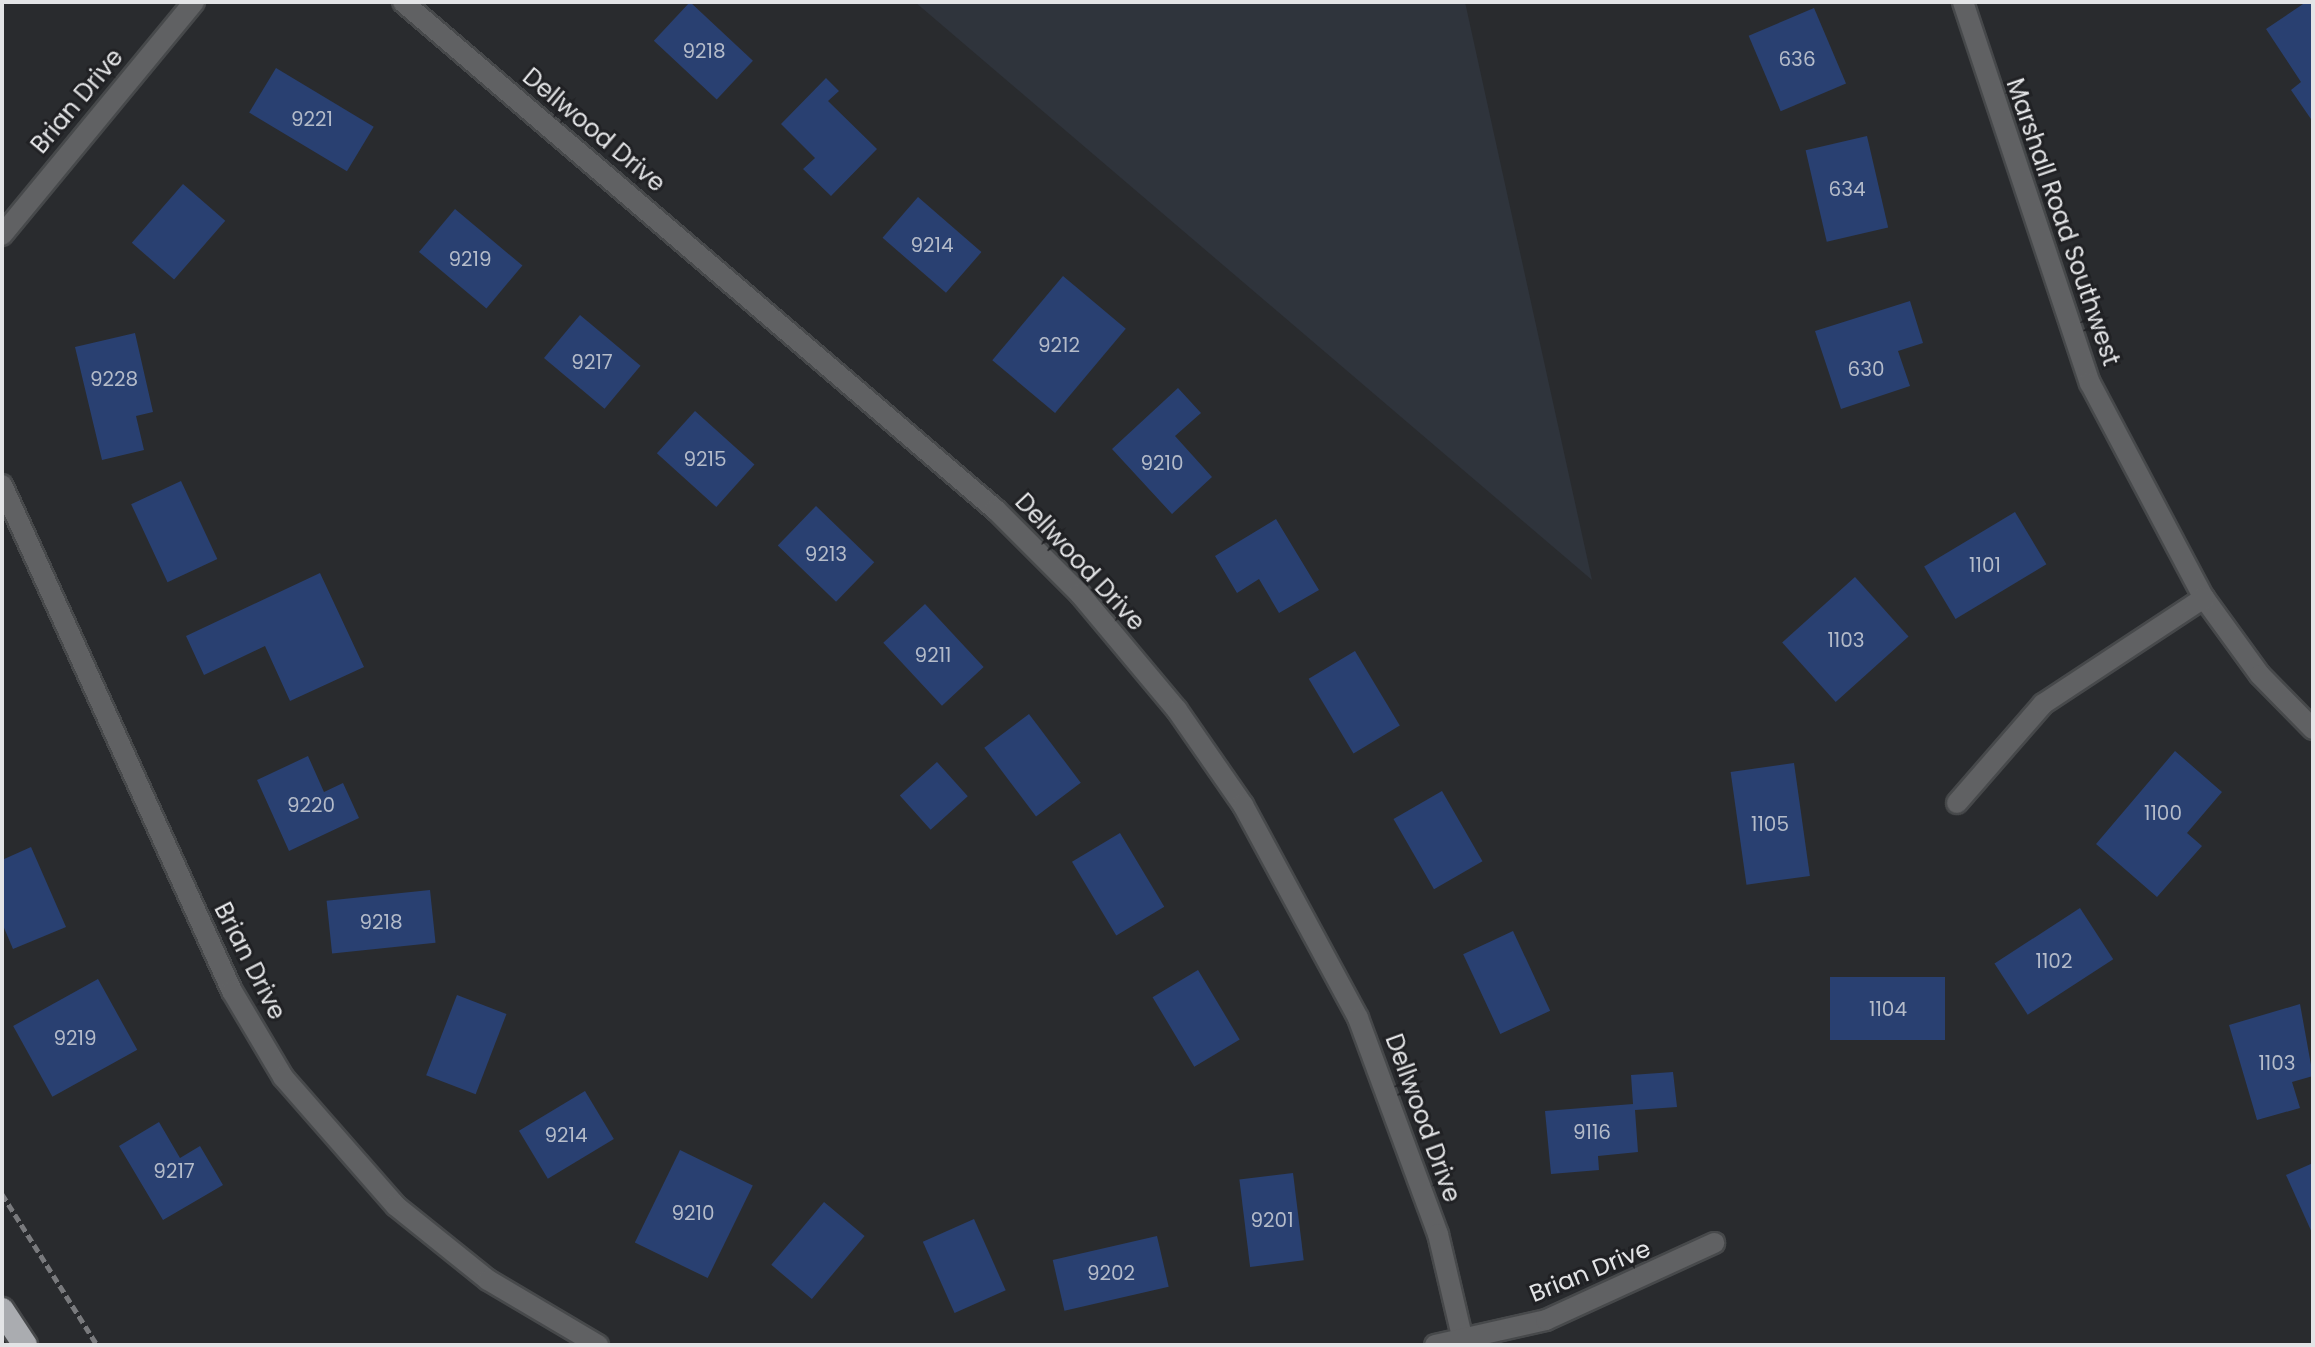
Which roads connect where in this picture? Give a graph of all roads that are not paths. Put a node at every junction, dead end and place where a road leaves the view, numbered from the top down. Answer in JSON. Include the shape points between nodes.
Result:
{"nodes":[{"id":1,"x":194,"y":2,"type":"edge"},
{"id":2,"x":403,"y":2,"type":"edge"},
{"id":3,"x":1963,"y":2,"type":"edge"},
{"id":4,"x":2,"y":235,"type":"edge"},
{"id":5,"x":2,"y":485,"type":"edge"},
{"id":6,"x":2204,"y":598,"type":"junction"},
{"id":7,"x":2313,"y":729,"type":"edge"},
{"id":8,"x":1957,"y":803,"type":"dead end"},
{"id":9,"x":1714,"y":1243,"type":"dead end"},
{"id":10,"x":2,"y":1310,"type":"edge"},
{"id":11,"x":1464,"y":1341,"type":"edge"},
{"id":12,"x":25,"y":1345,"type":"edge"},
{"id":13,"x":598,"y":1345,"type":"edge"},
{"id":14,"x":1435,"y":1345,"type":"edge"}],
"edges":[{"from":1,"to":4,"type":"street","name":"Brian Drive"},
{"from":2,"to":11,"type":"street","name":"Dellwood Drive","via":[[996,510],[1080,594],[1177,710],[1259,832],[1358,1018],[1438,1234]]},
{"from":3,"to":6,"type":"street","name":"Marshall Road Southwest","via":[[2090,383]]},
{"from":5,"to":13,"type":"street","name":"Brian Drive","via":[[232,991],[283,1077],[396,1206],[488,1280]]},
{"from":6,"to":7,"type":"street","name":"Marshall Road Southwest","via":[[2260,675]]},
{"from":6,"to":8,"type":"street","via":[[2043,704]]},
{"from":9,"to":11,"type":"street","name":"Brian Drive","via":[[1546,1320]]},
{"from":10,"to":12,"type":"highway"},
{"from":11,"to":14,"type":"street","name":"Brian Drive"}]}
